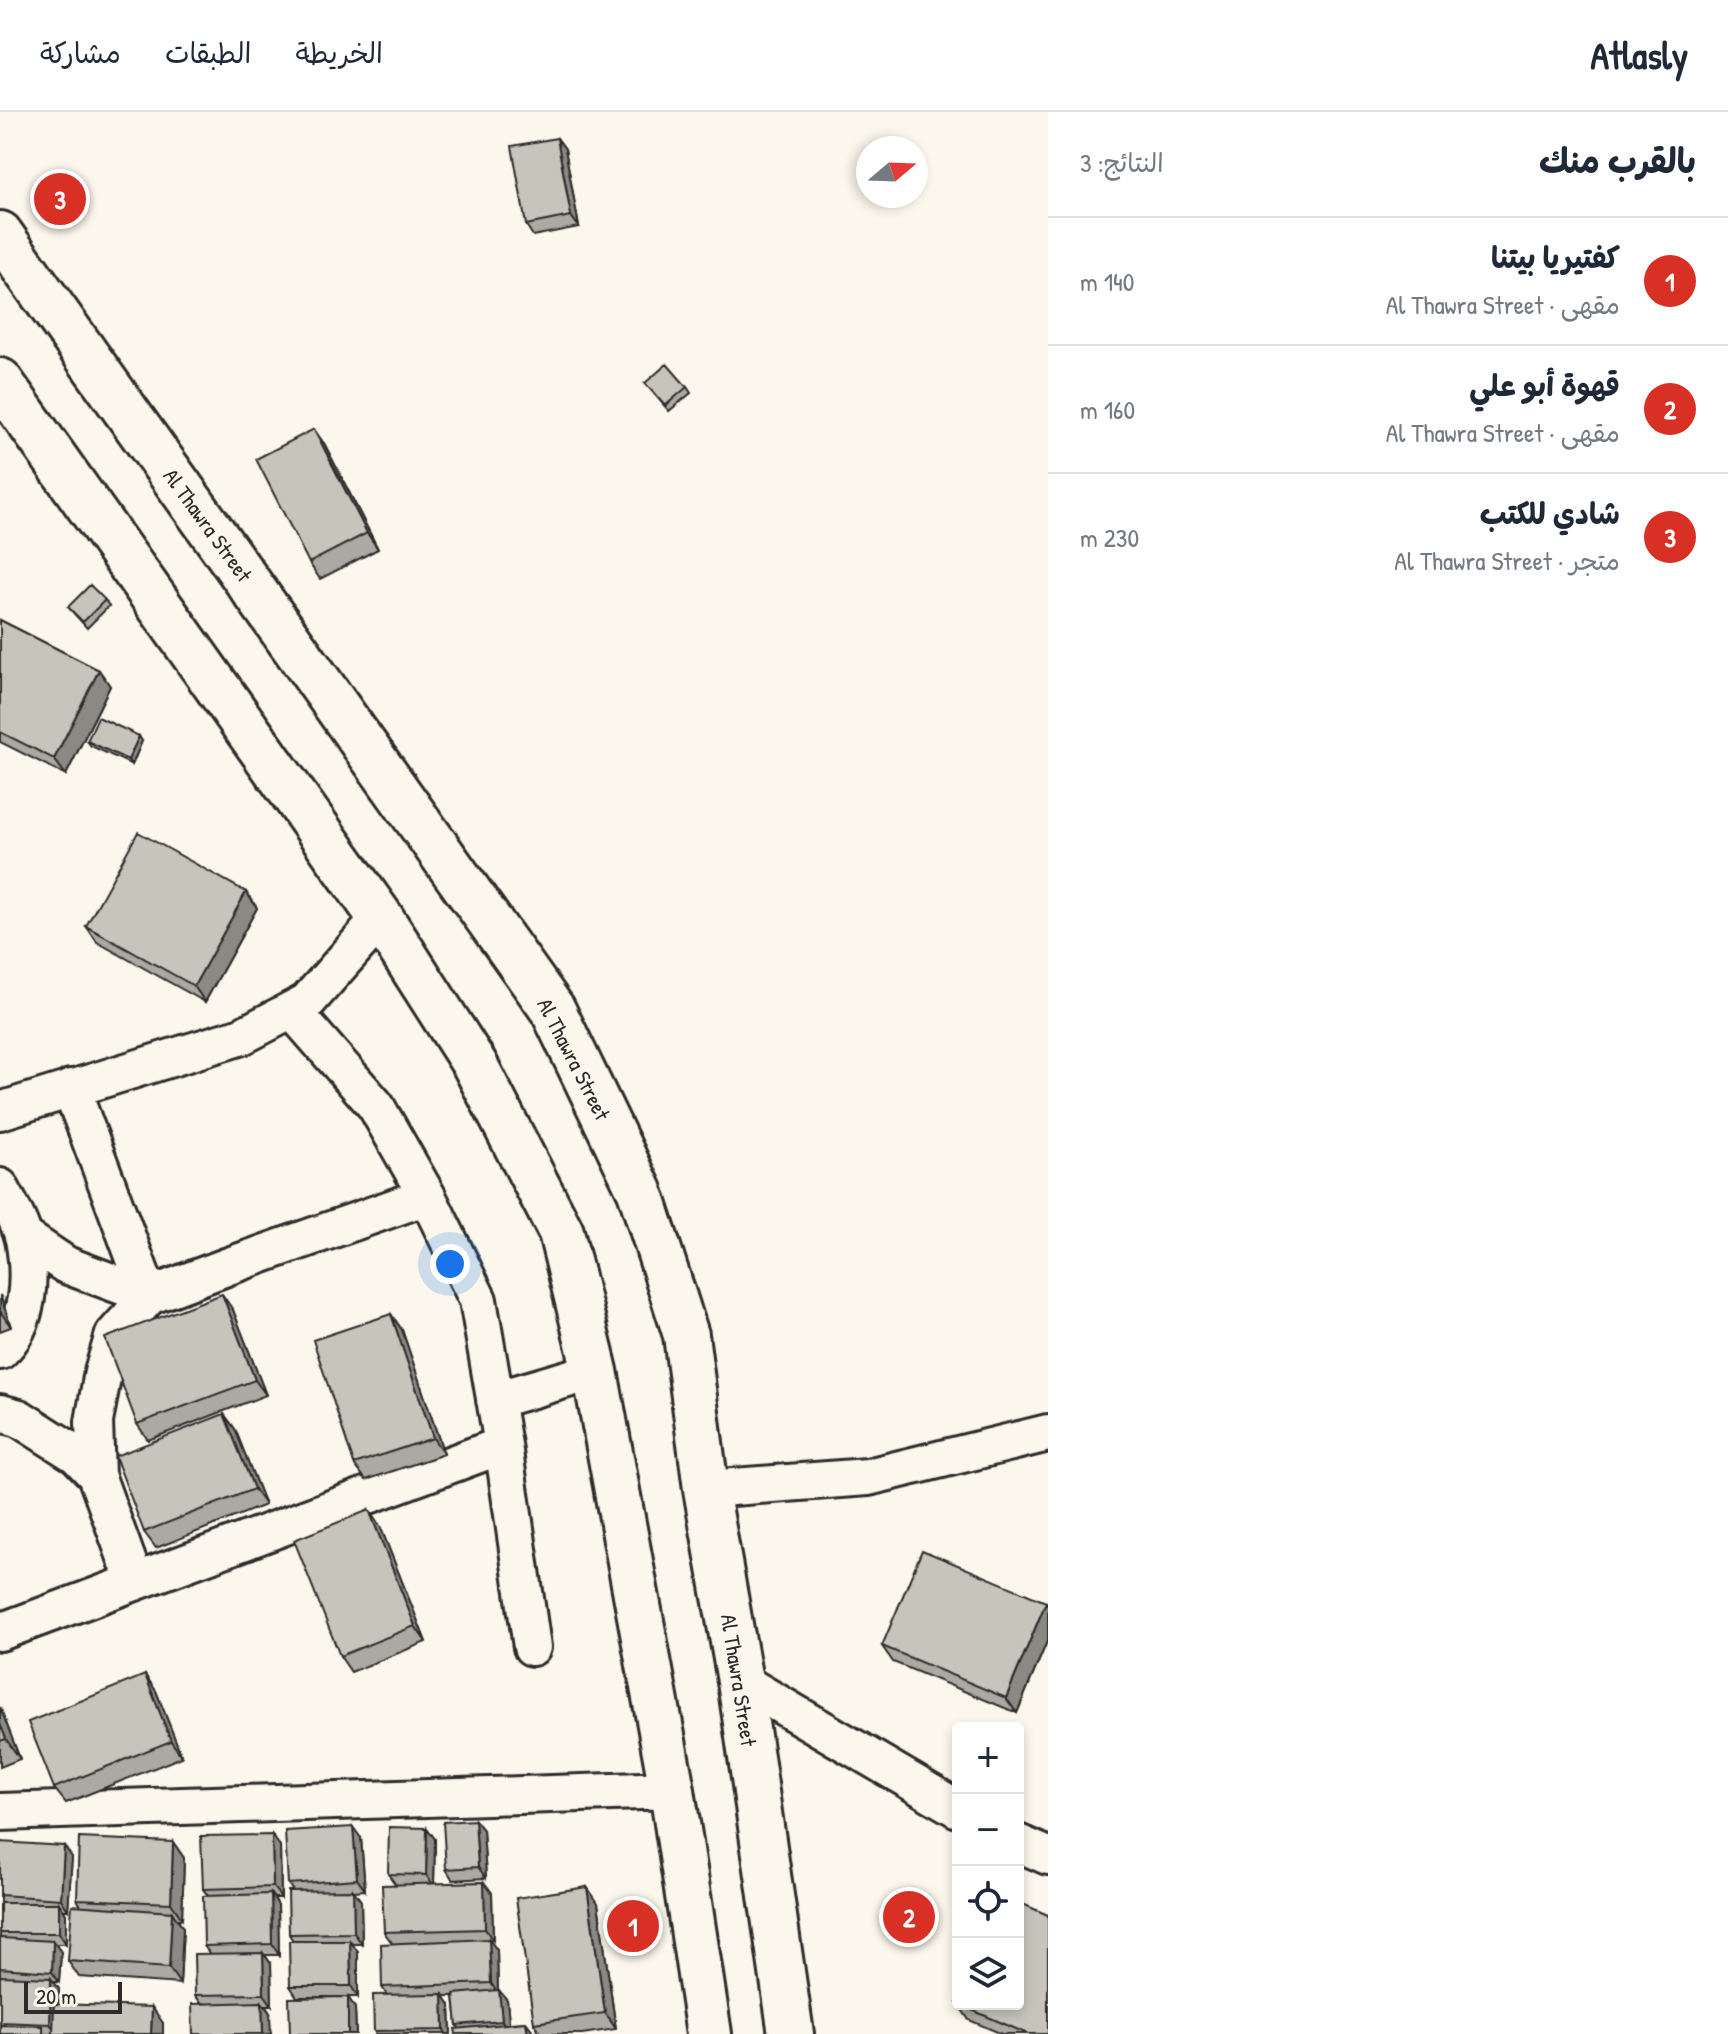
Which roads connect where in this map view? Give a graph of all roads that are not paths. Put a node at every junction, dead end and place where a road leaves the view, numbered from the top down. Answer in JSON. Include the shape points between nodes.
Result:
{"nodes":[{"id":1,"x":0,"y":234,"type":"edge"},
{"id":2,"x":0,"y":381,"type":"edge"},
{"id":3,"x":381,"y":918,"type":"junction"},
{"id":4,"x":292,"y":1010,"type":"junction"},
{"id":5,"x":71,"y":1088,"type":"junction"},
{"id":6,"x":0,"y":1111,"type":"edge"},
{"id":7,"x":0,"y":1187,"type":"edge"},
{"id":8,"x":427,"y":1196,"type":"junction"},
{"id":9,"x":23,"y":1236,"type":"junction"},
{"id":10,"x":149,"y":1296,"type":"junction"},
{"id":11,"x":0,"y":1351,"type":"edge"},
{"id":12,"x":595,"y":1371,"type":"junction"},
{"id":13,"x":495,"y":1400,"type":"junction"},
{"id":14,"x":0,"y":1413,"type":"edge"},
{"id":15,"x":1048,"y":1433,"type":"edge"},
{"id":16,"x":503,"y":1445,"type":"junction"},
{"id":17,"x":96,"y":1475,"type":"junction"},
{"id":18,"x":706,"y":1489,"type":"junction"},
{"id":19,"x":135,"y":1582,"type":"junction"},
{"id":20,"x":0,"y":1632,"type":"edge"},
{"id":21,"x":532,"y":1647,"type":"dead end"},
{"id":22,"x":740,"y":1681,"type":"junction"},
{"id":23,"x":672,"y":1790,"type":"junction"},
{"id":24,"x":952,"y":1805,"type":"edge"},
{"id":25,"x":0,"y":1812,"type":"edge"},
{"id":26,"x":1024,"y":1846,"type":"edge"},
{"id":27,"x":1048,"y":1856,"type":"edge"},
{"id":28,"x":709,"y":2034,"type":"edge"},
{"id":29,"x":791,"y":2034,"type":"edge"}],
"edges":[{"from":1,"to":18,"type":"main road","name":"Al Thawra Street","via":[[553,1010],[640,1191],[686,1335]]},
{"from":2,"to":3,"type":"main road"},
{"from":3,"to":4,"type":"street","via":[[307,1002]]},
{"from":3,"to":12,"type":"main road","via":[[475,1065],[561,1232]]},
{"from":4,"to":5,"type":"street","via":[[242,1036]]},
{"from":4,"to":8,"type":"street","via":[[376,1106]]},
{"from":5,"to":6,"type":"street"},
{"from":5,"to":10,"type":"street"},
{"from":7,"to":9,"type":"street"},
{"from":8,"to":10,"type":"street"},
{"from":8,"to":13,"type":"street","via":[[478,1300]]},
{"from":9,"to":10,"type":"street","via":[[66,1265]]},
{"from":9,"to":11,"type":"street","via":[[28,1279],[21,1320]]},
{"from":10,"to":17,"type":"street","via":[[114,1335],[103,1372],[94,1422]]},
{"from":12,"to":13,"type":"street"},
{"from":12,"to":23,"type":"main road"},
{"from":13,"to":16,"type":"street"},
{"from":14,"to":17,"type":"street","via":[[19,1418],[77,1455]]},
{"from":15,"to":18,"type":"street","via":[[868,1477]]},
{"from":16,"to":19,"type":"street"},
{"from":16,"to":21,"type":"street"},
{"from":17,"to":19,"type":"street"},
{"from":18,"to":22,"type":"main road","name":"Al Thawra Street"},
{"from":19,"to":20,"type":"street"},
{"from":22,"to":24,"type":"street"},
{"from":22,"to":29,"type":"main road","name":"Al Thawra Street"},
{"from":23,"to":25,"type":"street"},
{"from":23,"to":28,"type":"main road"},
{"from":26,"to":27,"type":"street"}]}
